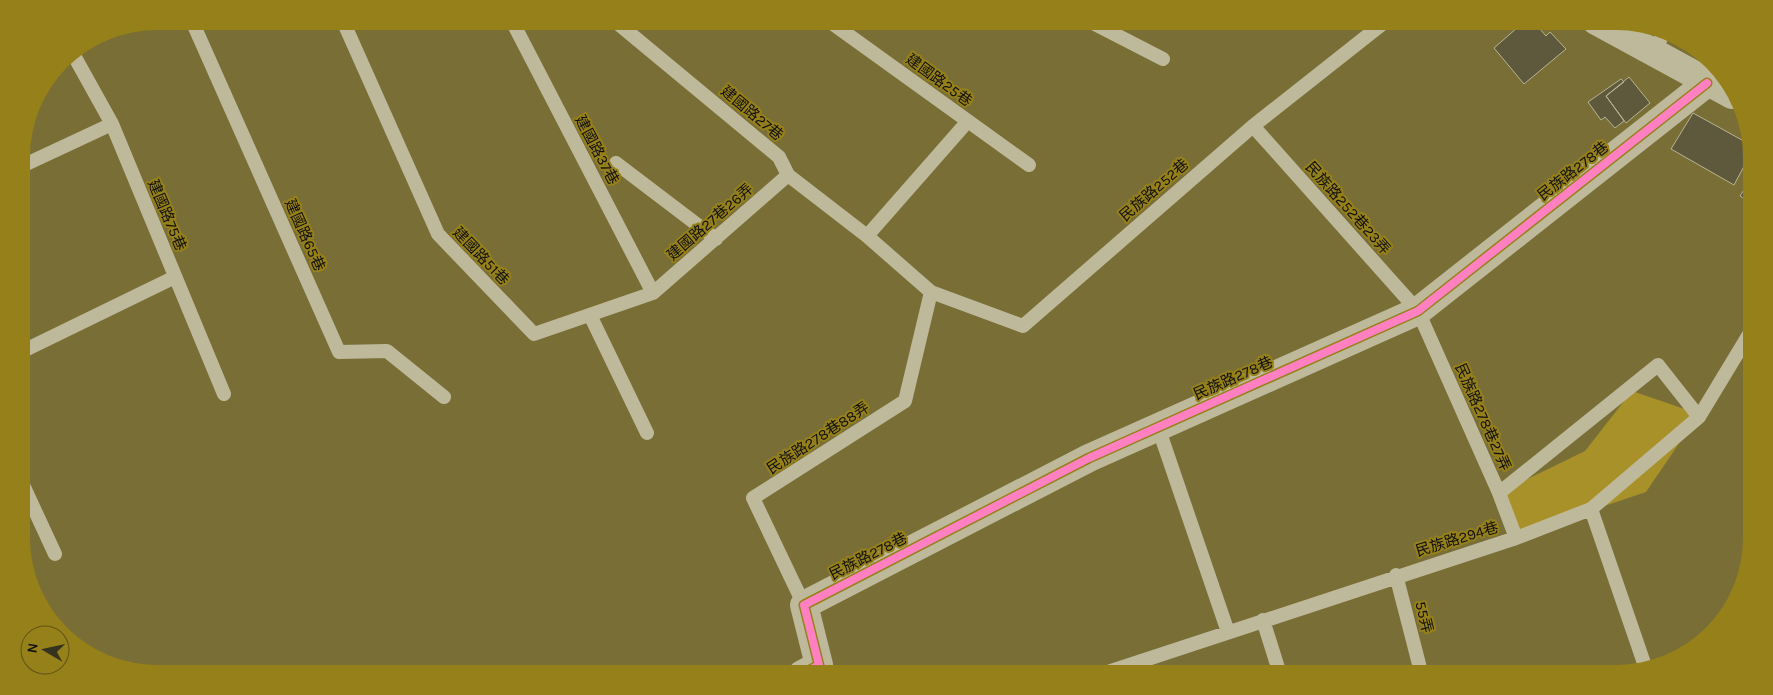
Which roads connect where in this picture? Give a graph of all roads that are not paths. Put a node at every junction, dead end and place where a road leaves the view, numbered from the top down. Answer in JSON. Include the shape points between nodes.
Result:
{"nodes":[{"id":1,"x":196,"y":30,"type":"edge"},
{"id":2,"x":347,"y":30,"type":"edge"},
{"id":3,"x":517,"y":30,"type":"edge"},
{"id":4,"x":626,"y":30,"type":"edge"},
{"id":5,"x":842,"y":30,"type":"edge"},
{"id":6,"x":1107,"y":30,"type":"edge"},
{"id":7,"x":1375,"y":30,"type":"edge"},
{"id":8,"x":1624,"y":30,"type":"edge"},
{"id":9,"x":1659,"y":42,"type":"edge"},
{"id":10,"x":76,"y":59,"type":"edge"},
{"id":11,"x":1163,"y":59,"type":"dead end"},
{"id":12,"x":1708,"y":83,"type":"junction"},
{"id":13,"x":1725,"y":92,"type":"edge"},
{"id":14,"x":968,"y":121,"type":"junction"},
{"id":15,"x":112,"y":124,"type":"junction"},
{"id":16,"x":1253,"y":126,"type":"junction"},
{"id":17,"x":30,"y":162,"type":"edge"},
{"id":18,"x":616,"y":163,"type":"dead end"},
{"id":19,"x":1029,"y":165,"type":"dead end"},
{"id":20,"x":788,"y":175,"type":"junction"},
{"id":21,"x":867,"y":236,"type":"junction"},
{"id":22,"x":716,"y":239,"type":"junction"},
{"id":23,"x":176,"y":277,"type":"junction"},
{"id":24,"x":931,"y":292,"type":"junction"},
{"id":25,"x":653,"y":293,"type":"junction"},
{"id":26,"x":1418,"y":311,"type":"junction"},
{"id":27,"x":590,"y":315,"type":"junction"},
{"id":28,"x":1743,"y":344,"type":"edge"},
{"id":29,"x":30,"y":348,"type":"edge"},
{"id":30,"x":224,"y":394,"type":"dead end"},
{"id":31,"x":444,"y":397,"type":"dead end"},
{"id":32,"x":1699,"y":417,"type":"junction"},
{"id":33,"x":1158,"y":427,"type":"junction"},
{"id":34,"x":647,"y":433,"type":"dead end"},
{"id":35,"x":1499,"y":493,"type":"junction"},
{"id":36,"x":30,"y":499,"type":"edge"},
{"id":37,"x":1591,"y":509,"type":"junction"},
{"id":38,"x":1516,"y":538,"type":"junction"},
{"id":39,"x":55,"y":554,"type":"dead end"},
{"id":40,"x":1396,"y":575,"type":"junction"},
{"id":41,"x":804,"y":605,"type":"junction"},
{"id":42,"x":1263,"y":620,"type":"junction"},
{"id":43,"x":1228,"y":632,"type":"junction"},
{"id":44,"x":1644,"y":662,"type":"edge"},
{"id":45,"x":819,"y":665,"type":"edge"},
{"id":46,"x":1129,"y":665,"type":"edge"},
{"id":47,"x":1277,"y":665,"type":"edge"},
{"id":48,"x":1419,"y":665,"type":"edge"}],
"edges":[{"from":1,"to":31,"type":"lane","name":"建國路65巷","via":[[339,352],[387,351]]},
{"from":2,"to":27,"type":"lane","name":"建國路51巷","via":[[438,234],[534,334]]},
{"from":3,"to":25,"type":"lane","name":"建國路37巷"},
{"from":4,"to":20,"type":"lane","name":"建國路27巷","via":[[779,157]]},
{"from":5,"to":14,"type":"lane","name":"建國路25巷"},
{"from":6,"to":11,"type":"lane"},
{"from":7,"to":16,"type":"lane","name":"民族路252巷"},
{"from":8,"to":9,"type":"street"},
{"from":9,"to":12,"type":"street"},
{"from":10,"to":15,"type":"lane","name":"建國路75巷"},
{"from":12,"to":13,"type":"street"},
{"from":12,"to":26,"type":"street","name":"民族路278巷"},
{"from":14,"to":19,"type":"lane","name":"建國路25巷"},
{"from":14,"to":21,"type":"lane"},
{"from":15,"to":17,"type":"lane"},
{"from":15,"to":23,"type":"lane","name":"建國路75巷"},
{"from":16,"to":24,"type":"lane","name":"民族路252巷","via":[[1023,326]]},
{"from":16,"to":26,"type":"lane","name":"民族路252巷23弄"},
{"from":18,"to":22,"type":"lane"},
{"from":20,"to":21,"type":"lane","name":"建國路27巷"},
{"from":20,"to":22,"type":"lane","name":"建國路27巷26弄"},
{"from":21,"to":24,"type":"lane","name":"建國路27巷"},
{"from":22,"to":25,"type":"lane","name":"建國路27巷26弄"},
{"from":23,"to":29,"type":"lane"},
{"from":23,"to":30,"type":"lane","name":"建國路75巷"},
{"from":24,"to":41,"type":"lane","name":"民族路278巷88弄","via":[[905,401],[753,498]]},
{"from":25,"to":27,"type":"lane","name":"建國路51巷"},
{"from":26,"to":33,"type":"street","name":"民族路278巷"},
{"from":26,"to":35,"type":"lane","name":"民族路278巷27弄"},
{"from":27,"to":34,"type":"lane"},
{"from":28,"to":32,"type":"lane","name":"民族路294巷"},
{"from":32,"to":35,"type":"lane","via":[[1658,366]]},
{"from":32,"to":37,"type":"lane","name":"民族路294巷"},
{"from":33,"to":41,"type":"street","name":"民族路278巷","via":[[1089,458]]},
{"from":33,"to":43,"type":"lane"},
{"from":35,"to":38,"type":"lane","name":"民族路278巷27弄"},
{"from":36,"to":39,"type":"lane"},
{"from":37,"to":38,"type":"lane","name":"民族路294巷"},
{"from":37,"to":44,"type":"lane"},
{"from":38,"to":40,"type":"lane","name":"民族路294巷"},
{"from":40,"to":42,"type":"lane","name":"民族路294巷"},
{"from":40,"to":48,"type":"lane","name":"55弄"},
{"from":41,"to":45,"type":"street"},
{"from":42,"to":43,"type":"lane","name":"民族路294巷"},
{"from":42,"to":47,"type":"lane"},
{"from":43,"to":46,"type":"lane","name":"民族路294巷"}]}
